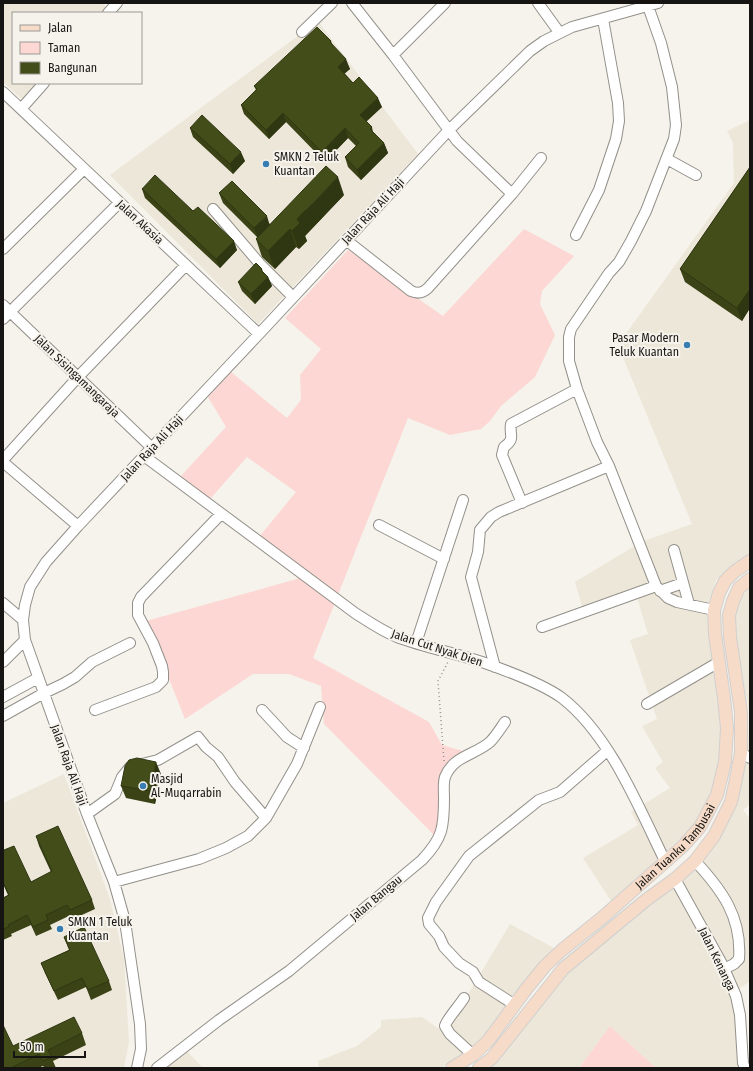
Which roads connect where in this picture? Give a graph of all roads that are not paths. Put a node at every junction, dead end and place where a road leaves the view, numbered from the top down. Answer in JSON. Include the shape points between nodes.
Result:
{"nodes":[{"id":1,"x":117,"y":3,"type":"edge"},
{"id":2,"x":332,"y":3,"type":"edge"},
{"id":3,"x":352,"y":3,"type":"edge"},
{"id":4,"x":445,"y":3,"type":"edge"},
{"id":5,"x":538,"y":3,"type":"edge"},
{"id":6,"x":658,"y":3,"type":"edge"},
{"id":7,"x":648,"y":6,"type":"junction"},
{"id":8,"x":109,"y":12,"type":"edge"},
{"id":9,"x":603,"y":19,"type":"junction"},
{"id":10,"x":302,"y":32,"type":"dead end"},
{"id":11,"x":559,"y":32,"type":"junction"},
{"id":12,"x":393,"y":55,"type":"junction"},
{"id":13,"x":43,"y":84,"type":"edge"},
{"id":14,"x":3,"y":92,"type":"edge"},
{"id":15,"x":21,"y":108,"type":"junction"},
{"id":16,"x":449,"y":130,"type":"junction"},
{"id":17,"x":541,"y":158,"type":"dead end"},
{"id":18,"x":667,"y":159,"type":"junction"},
{"id":19,"x":84,"y":169,"type":"junction"},
{"id":20,"x":696,"y":175,"type":"dead end"},
{"id":21,"x":512,"y":194,"type":"junction"},
{"id":22,"x":119,"y":203,"type":"junction"},
{"id":23,"x":213,"y":209,"type":"dead end"},
{"id":24,"x":576,"y":235,"type":"dead end"},
{"id":25,"x":346,"y":240,"type":"junction"},
{"id":26,"x":3,"y":249,"type":"edge"},
{"id":27,"x":186,"y":265,"type":"junction"},
{"id":28,"x":294,"y":297,"type":"junction"},
{"id":29,"x":6,"y":308,"type":"edge"},
{"id":30,"x":3,"y":319,"type":"edge"},
{"id":31,"x":259,"y":334,"type":"junction"},
{"id":32,"x":78,"y":377,"type":"junction"},
{"id":33,"x":577,"y":389,"type":"junction"},
{"id":34,"x":152,"y":448,"type":"junction"},
{"id":35,"x":144,"y":456,"type":"junction"},
{"id":36,"x":3,"y":461,"type":"edge"},
{"id":37,"x":609,"y":466,"type":"junction"},
{"id":38,"x":463,"y":500,"type":"dead end"},
{"id":39,"x":522,"y":503,"type":"junction"},
{"id":40,"x":221,"y":514,"type":"junction"},
{"id":41,"x":379,"y":525,"type":"dead end"},
{"id":42,"x":78,"y":526,"type":"junction"},
{"id":43,"x":674,"y":550,"type":"dead end"},
{"id":44,"x":444,"y":559,"type":"junction"},
{"id":45,"x":750,"y":561,"type":"edge"},
{"id":46,"x":750,"y":579,"type":"edge"},
{"id":47,"x":683,"y":583,"type":"junction"},
{"id":48,"x":658,"y":588,"type":"junction"},
{"id":49,"x":3,"y":603,"type":"edge"},
{"id":50,"x":689,"y":604,"type":"junction"},
{"id":51,"x":714,"y":610,"type":"junction"},
{"id":52,"x":23,"y":620,"type":"junction"},
{"id":53,"x":542,"y":627,"type":"dead end"},
{"id":54,"x":26,"y":640,"type":"junction"},
{"id":55,"x":130,"y":642,"type":"dead end"},
{"id":56,"x":416,"y":643,"type":"junction"},
{"id":57,"x":3,"y":662,"type":"edge"},
{"id":58,"x":719,"y":662,"type":"junction"},
{"id":59,"x":495,"y":667,"type":"junction"},
{"id":60,"x":38,"y":678,"type":"junction"},
{"id":61,"x":44,"y":693,"type":"junction"},
{"id":62,"x":3,"y":698,"type":"edge"},
{"id":63,"x":647,"y":704,"type":"dead end"},
{"id":64,"x":320,"y":707,"type":"dead end"},
{"id":65,"x":95,"y":710,"type":"dead end"},
{"id":66,"x":262,"y":710,"type":"dead end"},
{"id":67,"x":3,"y":716,"type":"edge"},
{"id":68,"x":505,"y":722,"type":"dead end"},
{"id":69,"x":304,"y":748,"type":"junction"},
{"id":70,"x":607,"y":750,"type":"junction"},
{"id":71,"x":746,"y":755,"type":"edge"},
{"id":72,"x":717,"y":795,"type":"junction"},
{"id":73,"x":730,"y":802,"type":"junction"},
{"id":74,"x":87,"y":814,"type":"junction"},
{"id":75,"x":266,"y":818,"type":"junction"},
{"id":76,"x":665,"y":861,"type":"junction"},
{"id":77,"x":695,"y":861,"type":"junction"},
{"id":78,"x":675,"y":879,"type":"junction"},
{"id":79,"x":114,"y":882,"type":"junction"},
{"id":80,"x":603,"y":917,"type":"junction"},
{"id":81,"x":612,"y":929,"type":"junction"},
{"id":82,"x":724,"y":969,"type":"junction"},
{"id":83,"x":464,"y":998,"type":"dead end"},
{"id":84,"x":515,"y":1005,"type":"junction"},
{"id":85,"x":473,"y":1054,"type":"junction"},
{"id":86,"x":137,"y":1068,"type":"edge"},
{"id":87,"x":157,"y":1068,"type":"edge"},
{"id":88,"x":452,"y":1068,"type":"edge"},
{"id":89,"x":479,"y":1068,"type":"edge"},
{"id":90,"x":745,"y":1068,"type":"edge"}],
"edges":[{"from":1,"to":8,"type":"street"},
{"from":2,"to":10,"type":"street"},
{"from":3,"to":12,"type":"street"},
{"from":4,"to":12,"type":"street"},
{"from":5,"to":11,"type":"street"},
{"from":6,"to":7,"type":"street","name":"Jalan Raja Ali Haji"},
{"from":7,"to":9,"type":"street","name":"Jalan Raja Ali Haji"},
{"from":7,"to":18,"type":"street","via":[[661,43],[674,102],[676,125]]},
{"from":9,"to":11,"type":"street","name":"Jalan Raja Ali Haji"},
{"from":9,"to":24,"type":"street","via":[[617,95],[619,121],[616,139],[599,190]]},
{"from":11,"to":16,"type":"street","name":"Jalan Raja Ali Haji","via":[[530,51]]},
{"from":12,"to":16,"type":"street"},
{"from":13,"to":15,"type":"street"},
{"from":14,"to":15,"type":"street","name":"Jalan Akasia"},
{"from":15,"to":19,"type":"street","name":"Jalan Akasia"},
{"from":16,"to":21,"type":"street","via":[[457,141]]},
{"from":16,"to":25,"type":"street","name":"Jalan Raja Ali Haji"},
{"from":17,"to":21,"type":"street"},
{"from":18,"to":20,"type":"street"},
{"from":18,"to":33,"type":"street","via":[[631,241],[571,329],[569,361]]},
{"from":19,"to":22,"type":"street","name":"Jalan Akasia"},
{"from":19,"to":26,"type":"street"},
{"from":21,"to":25,"type":"street","via":[[422,292],[411,291]]},
{"from":22,"to":27,"type":"street","name":"Jalan Akasia"},
{"from":22,"to":29,"type":"street"},
{"from":23,"to":28,"type":"street","via":[[260,264]]},
{"from":25,"to":28,"type":"street","name":"Jalan Raja Ali Haji"},
{"from":27,"to":31,"type":"street","name":"Jalan Akasia"},
{"from":27,"to":32,"type":"street"},
{"from":28,"to":31,"type":"street","name":"Jalan Raja Ali Haji"},
{"from":29,"to":30,"type":"street"},
{"from":29,"to":32,"type":"street","name":"Jalan Sisingamangaraja"},
{"from":31,"to":34,"type":"street","name":"Jalan Raja Ali Haji"},
{"from":32,"to":34,"type":"street","name":"Jalan Sisingamangaraja"},
{"from":32,"to":36,"type":"street"},
{"from":33,"to":37,"type":"street"},
{"from":33,"to":39,"type":"street","via":[[511,424],[512,439],[502,449],[502,455]]},
{"from":34,"to":35,"type":"street","name":"Jalan Raja Ali Haji"},
{"from":35,"to":40,"type":"street","name":"Jalan Cut Nyak Dien"},
{"from":35,"to":42,"type":"street","name":"Jalan Raja Ali Haji"},
{"from":36,"to":42,"type":"street"},
{"from":37,"to":39,"type":"street"},
{"from":37,"to":48,"type":"street"},
{"from":38,"to":44,"type":"street"},
{"from":39,"to":59,"type":"street","via":[[495,515],[480,530],[478,552],[471,573],[471,582]]},
{"from":40,"to":56,"type":"street","name":"Jalan Cut Nyak Dien","via":[[355,613],[397,637]]},
{"from":40,"to":65,"type":"street","via":[[138,602],[138,615],[162,666],[161,684]]},
{"from":41,"to":44,"type":"street"},
{"from":42,"to":52,"type":"street","name":"Jalan Raja Ali Haji","via":[[46,562],[30,587]]},
{"from":43,"to":47,"type":"street"},
{"from":44,"to":56,"type":"street"},
{"from":45,"to":51,"type":"main road","name":"Jalan Tuanku Tambusai","via":[[725,581]]},
{"from":46,"to":71,"type":"main road","name":"Jalan Tuanku Tambusai","via":[[739,588],[729,615]]},
{"from":47,"to":48,"type":"street"},
{"from":47,"to":50,"type":"street"},
{"from":48,"to":50,"type":"street","via":[[668,598]]},
{"from":48,"to":53,"type":"street"},
{"from":49,"to":52,"type":"street"},
{"from":50,"to":51,"type":"street"},
{"from":51,"to":58,"type":"main road","name":"Jalan Tuanku Tambusai"},
{"from":52,"to":54,"type":"street","name":"Jalan Raja Ali Haji"},
{"from":54,"to":57,"type":"street"},
{"from":54,"to":60,"type":"street","name":"Jalan Raja Ali Haji"},
{"from":55,"to":61,"type":"street","via":[[92,662],[75,677]]},
{"from":56,"to":59,"type":"street","name":"Jalan Cut Nyak Dien"},
{"from":58,"to":63,"type":"street"},
{"from":58,"to":72,"type":"main road","name":"Jalan Tuanku Tambusai","via":[[727,728],[725,762]]},
{"from":59,"to":70,"type":"street","name":"Jalan Cut Nyak Dien","via":[[561,698],[577,712]]},
{"from":60,"to":61,"type":"street","name":"Jalan Raja Ali Haji"},
{"from":60,"to":62,"type":"street"},
{"from":61,"to":67,"type":"street"},
{"from":61,"to":74,"type":"street","name":"Jalan Raja Ali Haji"},
{"from":64,"to":69,"type":"street"},
{"from":66,"to":69,"type":"street","via":[[287,737]]},
{"from":68,"to":87,"type":"street","name":"Jalan Bangau","via":[[489,743],[454,763],[445,777],[442,828],[433,848],[422,860],[289,971]]},
{"from":69,"to":75,"type":"street","via":[[298,764]]},
{"from":70,"to":76,"type":"street","name":"Jalan Cut Nyak Dien","via":[[624,778]]},
{"from":70,"to":84,"type":"street","via":[[560,792],[539,800],[469,856],[436,902],[428,918],[429,924],[444,947],[458,962],[473,972],[479,982]]},
{"from":71,"to":73,"type":"main road","name":"Jalan Tuanku Tambusai"},
{"from":72,"to":73,"type":"main road"},
{"from":72,"to":76,"type":"main road","name":"Jalan Tuanku Tambusai","via":[[700,827]]},
{"from":73,"to":77,"type":"main road","name":"Jalan Tuanku Tambusai","via":[[714,836]]},
{"from":74,"to":75,"type":"street","via":[[115,794],[122,777],[130,767],[158,760],[198,737],[218,757],[235,782]]},
{"from":74,"to":79,"type":"street","name":"Jalan Raja Ali Haji"},
{"from":75,"to":79,"type":"street","via":[[248,836],[226,848],[199,859]]},
{"from":76,"to":80,"type":"main road","name":"Jalan Tuanku Tambusai"},
{"from":77,"to":78,"type":"main road","name":"Jalan Tuanku Tambusai"},
{"from":77,"to":82,"type":"street","via":[[722,893],[738,930],[739,959]]},
{"from":78,"to":81,"type":"main road","name":"Jalan Tuanku Tambusai"},
{"from":78,"to":82,"type":"street","name":"Jalan Kenanga"},
{"from":79,"to":86,"type":"street","name":"Jalan Raja Ali Haji","via":[[125,921],[138,1009],[141,1049]]},
{"from":80,"to":81,"type":"main road"},
{"from":80,"to":84,"type":"main road","name":"Jalan Tuanku Tambusai","via":[[551,961]]},
{"from":81,"to":89,"type":"main road","name":"Jalan Tuanku Tambusai","via":[[563,969],[492,1058]]},
{"from":82,"to":90,"type":"street","name":"Jalan Kenanga","via":[[736,996]]},
{"from":83,"to":85,"type":"street","via":[[456,1011],[446,1020],[445,1026],[450,1034]]},
{"from":84,"to":85,"type":"main road","name":"Jalan Tuanku Tambusai","via":[[488,1041]]},
{"from":85,"to":88,"type":"main road","name":"Jalan Tuanku Tambusai"}]}
